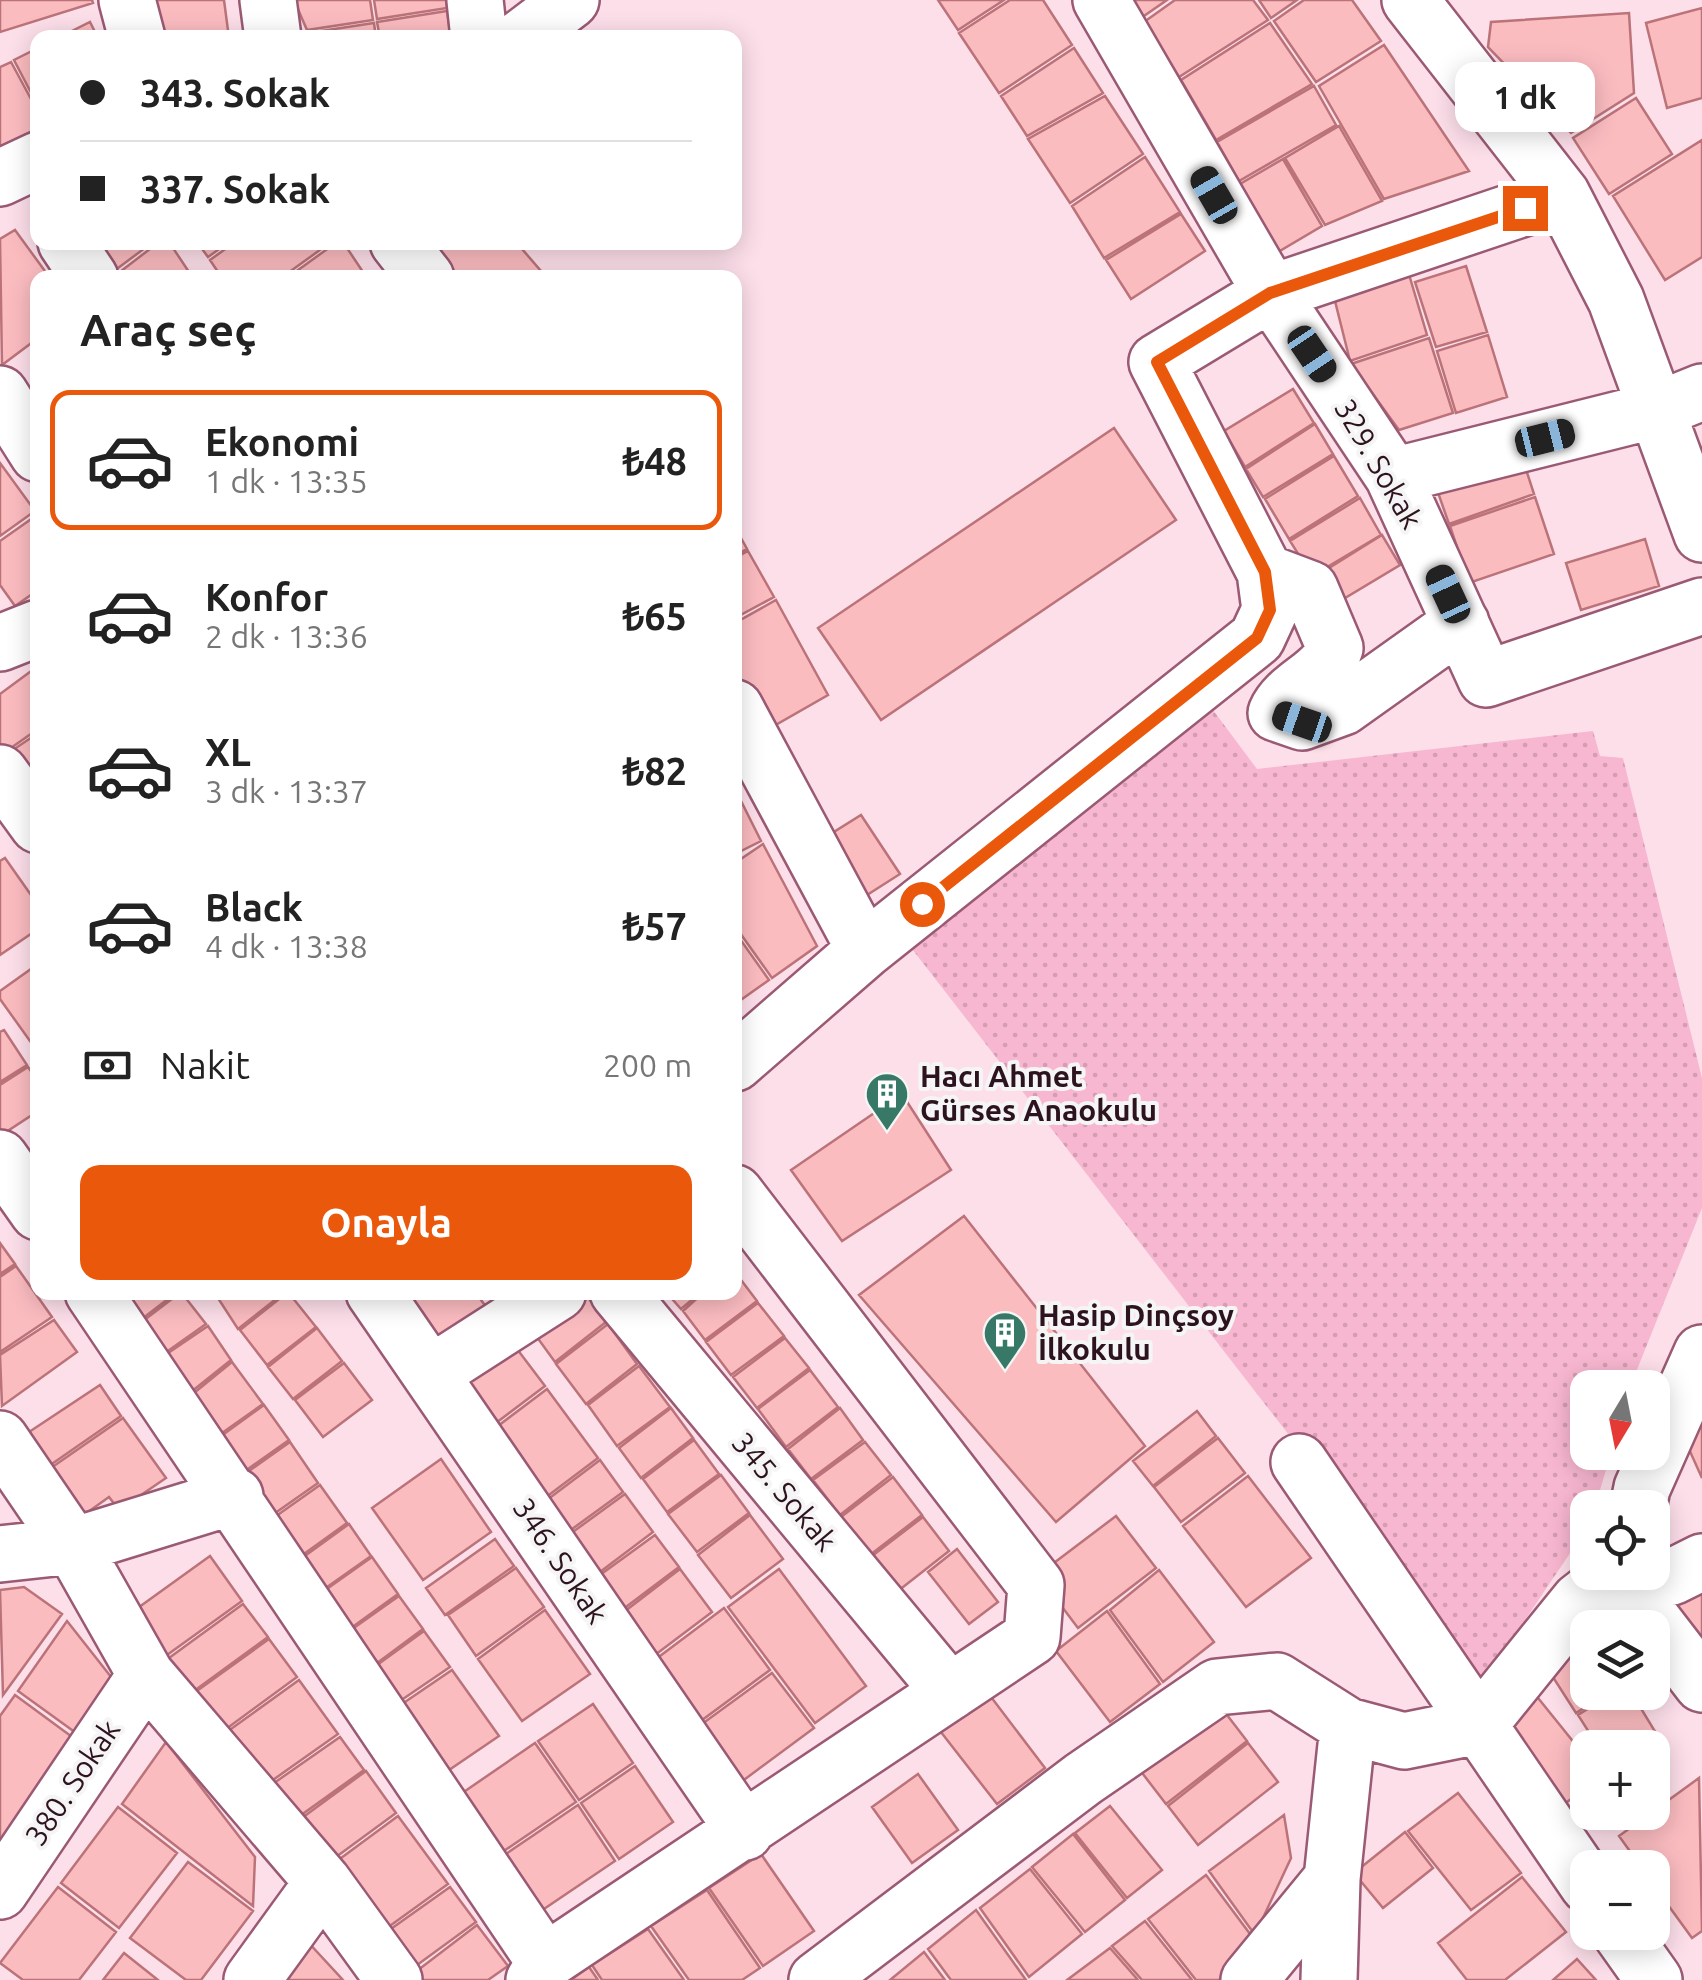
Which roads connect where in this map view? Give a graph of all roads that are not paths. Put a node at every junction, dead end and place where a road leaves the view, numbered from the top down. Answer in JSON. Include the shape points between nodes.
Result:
{"nodes":[{"id":1,"x":127,"y":0,"type":"edge"},
{"id":2,"x":268,"y":0,"type":"edge"},
{"id":3,"x":475,"y":0,"type":"edge"},
{"id":4,"x":572,"y":0,"type":"edge"},
{"id":5,"x":1101,"y":0,"type":"edge"},
{"id":6,"x":1410,"y":0,"type":"edge"},
{"id":7,"x":136,"y":30,"type":"edge"},
{"id":8,"x":272,"y":30,"type":"edge"},
{"id":9,"x":478,"y":30,"type":"edge"},
{"id":10,"x":532,"y":30,"type":"edge"},
{"id":11,"x":1562,"y":195,"type":"junction"},
{"id":12,"x":404,"y":250,"type":"edge"},
{"id":13,"x":420,"y":270,"type":"edge"},
{"id":14,"x":1270,"y":293,"type":"junction"},
{"id":15,"x":0,"y":394,"type":"edge"},
{"id":16,"x":1681,"y":401,"type":"edge"},
{"id":17,"x":30,"y":441,"type":"edge"},
{"id":18,"x":1393,"y":476,"type":"junction"},
{"id":19,"x":1702,"y":534,"type":"edge"},
{"id":20,"x":1265,"y":572,"type":"junction"},
{"id":21,"x":1702,"y":606,"type":"edge"},
{"id":22,"x":1461,"y":623,"type":"junction"},
{"id":23,"x":742,"y":721,"type":"edge"},
{"id":24,"x":0,"y":773,"type":"edge"},
{"id":25,"x":30,"y":814,"type":"edge"},
{"id":26,"x":866,"y":950,"type":"junction"},
{"id":27,"x":742,"y":1053,"type":"edge"},
{"id":28,"x":0,"y":1158,"type":"edge"},
{"id":29,"x":30,"y":1201,"type":"edge"},
{"id":30,"x":742,"y":1202,"type":"edge"},
{"id":31,"x":99,"y":1300,"type":"edge"},
{"id":32,"x":380,"y":1300,"type":"edge"},
{"id":33,"x":545,"y":1300,"type":"edge"},
{"id":34,"x":625,"y":1300,"type":"edge"},
{"id":35,"x":1702,"y":1353,"type":"edge"},
{"id":36,"x":432,"y":1372,"type":"junction"},
{"id":37,"x":0,"y":1439,"type":"edge"},
{"id":38,"x":1299,"y":1462,"type":"dead end"},
{"id":39,"x":1645,"y":1490,"type":"edge"},
{"id":40,"x":234,"y":1496,"type":"junction"},
{"id":41,"x":74,"y":1546,"type":"junction"},
{"id":42,"x":0,"y":1554,"type":"edge"},
{"id":43,"x":1702,"y":1562,"type":"edge"},
{"id":44,"x":1670,"y":1576,"type":"edge"},
{"id":45,"x":1594,"y":1590,"type":"edge"},
{"id":46,"x":1630,"y":1590,"type":"edge"},
{"id":47,"x":146,"y":1675,"type":"junction"},
{"id":48,"x":1702,"y":1684,"type":"edge"},
{"id":49,"x":950,"y":1692,"type":"junction"},
{"id":50,"x":1348,"y":1726,"type":"junction"},
{"id":51,"x":1478,"y":1726,"type":"junction"},
{"id":52,"x":745,"y":1832,"type":"junction"},
{"id":53,"x":1570,"y":1859,"type":"edge"},
{"id":54,"x":1332,"y":1879,"type":"junction"},
{"id":55,"x":323,"y":1882,"type":"junction"},
{"id":56,"x":0,"y":1891,"type":"edge"},
{"id":57,"x":1633,"y":1950,"type":"edge"},
{"id":58,"x":540,"y":1971,"type":"edge"},
{"id":59,"x":252,"y":1980,"type":"edge"},
{"id":60,"x":394,"y":1980,"type":"edge"},
{"id":61,"x":817,"y":1980,"type":"edge"},
{"id":62,"x":1249,"y":1980,"type":"edge"},
{"id":63,"x":1329,"y":1980,"type":"edge"},
{"id":64,"x":1654,"y":1980,"type":"edge"}],
"edges":[{"from":1,"to":7,"type":"street"},
{"from":2,"to":8,"type":"street"},
{"from":3,"to":9,"type":"street"},
{"from":4,"to":10,"type":"street"},
{"from":5,"to":14,"type":"street","name":"329. Sokak"},
{"from":6,"to":11,"type":"street"},
{"from":11,"to":14,"type":"street"},
{"from":11,"to":16,"type":"street","via":[[1616,300]]},
{"from":12,"to":13,"type":"street"},
{"from":14,"to":18,"type":"street","name":"329. Sokak"},
{"from":14,"to":20,"type":"street","via":[[1157,362]]},
{"from":15,"to":17,"type":"street"},
{"from":16,"to":18,"type":"street"},
{"from":16,"to":19,"type":"street"},
{"from":18,"to":22,"type":"street","name":"329. Sokak"},
{"from":20,"to":22,"type":"street","via":[[1310,590],[1335,648],[1332,660],[1282,698],[1276,712],[1302,722],[1343,707]]},
{"from":20,"to":26,"type":"street","via":[[1270,610],[1257,638]]},
{"from":21,"to":22,"type":"street","name":"329. Sokak","via":[[1486,679]]},
{"from":23,"to":26,"type":"street"},
{"from":24,"to":25,"type":"street"},
{"from":26,"to":27,"type":"street"},
{"from":28,"to":29,"type":"street"},
{"from":30,"to":49,"type":"street","via":[[1036,1585],[1032,1637]]},
{"from":31,"to":40,"type":"street"},
{"from":32,"to":36,"type":"street","name":"346. Sokak"},
{"from":33,"to":36,"type":"street"},
{"from":34,"to":49,"type":"street","name":"345. Sokak"},
{"from":35,"to":39,"type":"street"},
{"from":36,"to":52,"type":"street","name":"346. Sokak"},
{"from":37,"to":41,"type":"street"},
{"from":38,"to":51,"type":"street"},
{"from":40,"to":41,"type":"street"},
{"from":40,"to":58,"type":"street"},
{"from":41,"to":42,"type":"street"},
{"from":41,"to":47,"type":"street"},
{"from":43,"to":44,"type":"street"},
{"from":45,"to":51,"type":"street"},
{"from":46,"to":48,"type":"street"},
{"from":47,"to":55,"type":"street"},
{"from":47,"to":56,"type":"street","name":"380. Sokak"},
{"from":49,"to":52,"type":"street"},
{"from":50,"to":51,"type":"street","via":[[1404,1741]]},
{"from":50,"to":54,"type":"street"},
{"from":50,"to":61,"type":"street","via":[[1277,1681],[1217,1687],[1083,1778]]},
{"from":51,"to":53,"type":"street"},
{"from":52,"to":58,"type":"street"},
{"from":54,"to":62,"type":"street"},
{"from":54,"to":63,"type":"street"},
{"from":55,"to":59,"type":"street"},
{"from":55,"to":60,"type":"street"},
{"from":57,"to":64,"type":"street"}]}
